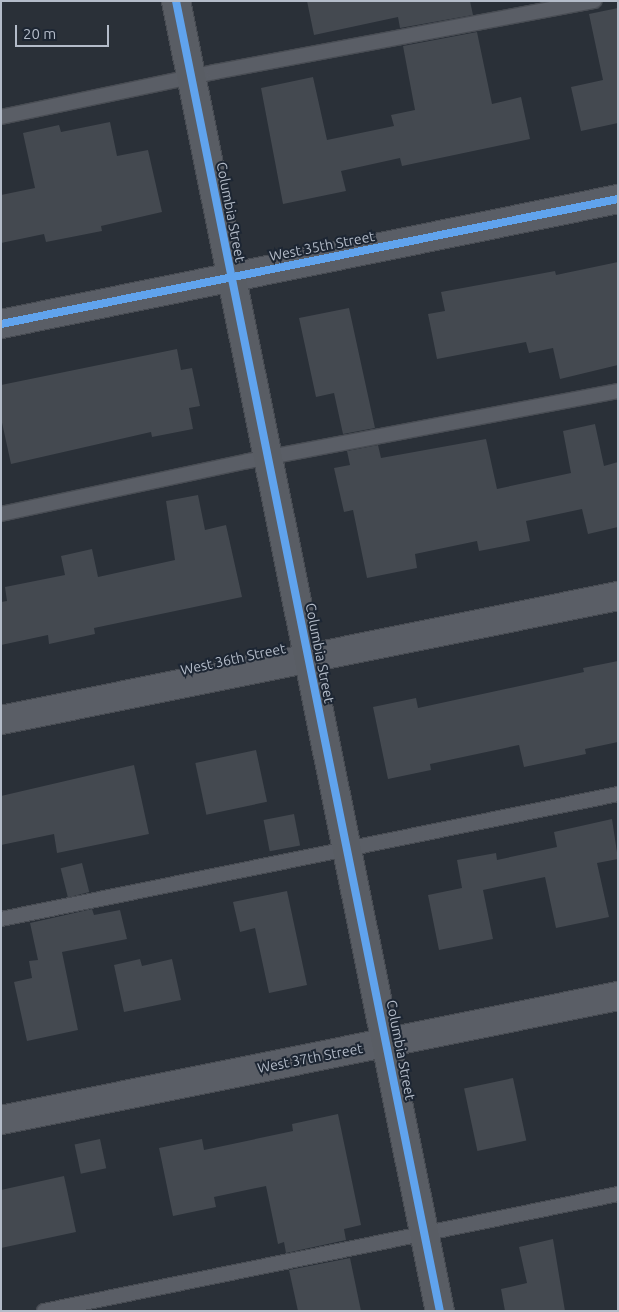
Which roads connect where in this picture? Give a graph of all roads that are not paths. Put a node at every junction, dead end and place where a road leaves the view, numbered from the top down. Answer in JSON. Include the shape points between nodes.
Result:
{"nodes":[{"id":1,"x":176,"y":1,"type":"edge"},
{"id":2,"x":594,"y":1,"type":"edge"},
{"id":3,"x":191,"y":77,"type":"junction"},
{"id":4,"x":1,"y":117,"type":"edge"},
{"id":5,"x":618,"y":199,"type":"edge"},
{"id":6,"x":232,"y":277,"type":"junction"},
{"id":7,"x":1,"y":324,"type":"edge"},
{"id":8,"x":618,"y":391,"type":"edge"},
{"id":9,"x":268,"y":457,"type":"junction"},
{"id":10,"x":1,"y":514,"type":"edge"},
{"id":11,"x":618,"y":596,"type":"edge"},
{"id":12,"x":308,"y":656,"type":"junction"},
{"id":13,"x":1,"y":720,"type":"edge"},
{"id":14,"x":618,"y":794,"type":"edge"},
{"id":15,"x":347,"y":848,"type":"junction"},
{"id":16,"x":1,"y":919,"type":"edge"},
{"id":17,"x":618,"y":996,"type":"edge"},
{"id":18,"x":387,"y":1043,"type":"junction"},
{"id":19,"x":1,"y":1120,"type":"edge"},
{"id":20,"x":618,"y":1194,"type":"edge"},
{"id":21,"x":424,"y":1233,"type":"junction"},
{"id":22,"x":44,"y":1311,"type":"edge"},
{"id":23,"x":440,"y":1311,"type":"edge"}],
"edges":[{"from":1,"to":3,"type":"street","name":"Columbia Street"},
{"from":2,"to":3,"type":"lane"},
{"from":3,"to":4,"type":"lane"},
{"from":3,"to":6,"type":"street","name":"Columbia Street"},
{"from":5,"to":6,"type":"street","name":"West 35th Street"},
{"from":6,"to":7,"type":"street","name":"West 35th Street"},
{"from":6,"to":9,"type":"street","name":"Columbia Street"},
{"from":8,"to":9,"type":"lane"},
{"from":9,"to":10,"type":"lane"},
{"from":9,"to":12,"type":"street","name":"Columbia Street"},
{"from":11,"to":12,"type":"street","name":"West 36th Street"},
{"from":12,"to":13,"type":"street","name":"West 36th Street"},
{"from":12,"to":15,"type":"street","name":"Columbia Street"},
{"from":14,"to":15,"type":"lane"},
{"from":15,"to":16,"type":"lane"},
{"from":15,"to":18,"type":"street","name":"Columbia Street"},
{"from":17,"to":18,"type":"street","name":"West 37th Street"},
{"from":18,"to":19,"type":"street","name":"West 37th Street"},
{"from":18,"to":21,"type":"street","name":"Columbia Street"},
{"from":20,"to":21,"type":"lane"},
{"from":21,"to":22,"type":"lane"},
{"from":21,"to":23,"type":"street","name":"Columbia Street"}]}
